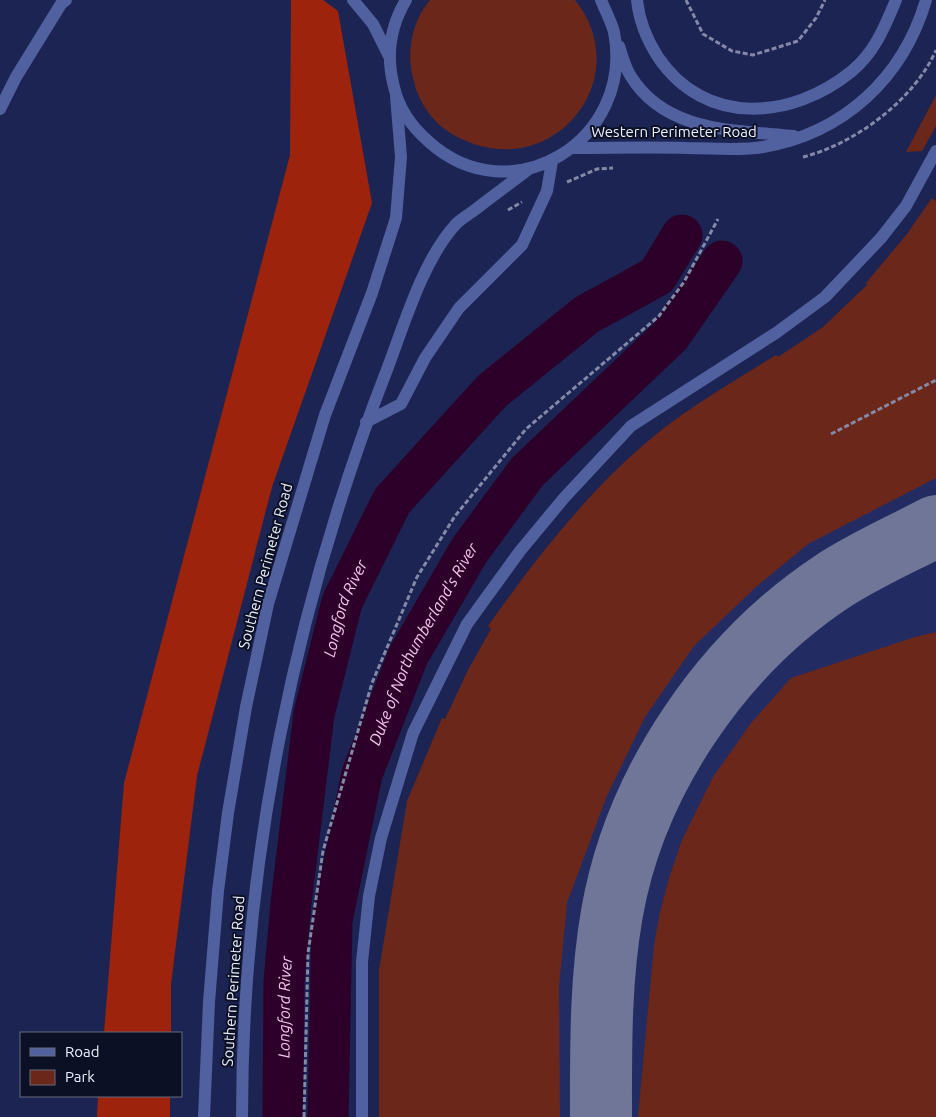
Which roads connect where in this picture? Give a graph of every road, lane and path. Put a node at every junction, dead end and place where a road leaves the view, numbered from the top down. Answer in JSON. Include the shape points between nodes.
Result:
{"nodes":[{"id":1,"x":66,"y":0,"type":"edge"},
{"id":2,"x":353,"y":0,"type":"edge"},
{"id":3,"x":406,"y":0,"type":"edge"},
{"id":4,"x":601,"y":0,"type":"edge"},
{"id":5,"x":637,"y":0,"type":"edge"},
{"id":6,"x":686,"y":0,"type":"edge"},
{"id":7,"x":825,"y":0,"type":"edge"},
{"id":8,"x":896,"y":0,"type":"edge"},
{"id":9,"x":926,"y":0,"type":"edge"},
{"id":10,"x":613,"y":30,"type":"junction"},
{"id":11,"x":390,"y":56,"type":"junction"},
{"id":12,"x":396,"y":96,"type":"junction"},
{"id":13,"x":0,"y":109,"type":"edge"},
{"id":14,"x":804,"y":137,"type":"junction"},
{"id":15,"x":573,"y":148,"type":"junction"},
{"id":16,"x":936,"y":151,"type":"edge"},
{"id":17,"x":552,"y":161,"type":"junction"},
{"id":18,"x":529,"y":168,"type":"junction"},
{"id":19,"x":936,"y":380,"type":"edge"},
{"id":20,"x":366,"y":422,"type":"junction"},
{"id":21,"x":831,"y":434,"type":"dead end"},
{"id":22,"x":204,"y":1117,"type":"edge"},
{"id":23,"x":242,"y":1117,"type":"edge"},
{"id":24,"x":362,"y":1117,"type":"edge"}],
"edges":[{"from":1,"to":13,"type":"street","via":[[16,77]]},
{"from":2,"to":11,"type":"street","via":[[373,24]]},
{"from":3,"to":11,"type":"street","via":[[391,36]]},
{"from":4,"to":10,"type":"street"},
{"from":5,"to":8,"type":"street","via":[[645,32],[666,68],[680,84],[723,106],[746,108],[792,104],[832,86],[870,52],[884,30]]},
{"from":6,"to":7,"type":"path","via":[[703,34],[732,51],[753,55],[798,41]]},
{"from":9,"to":14,"type":"street","name":"Western Perimeter Road","via":[[910,43],[897,66],[854,107],[823,129]]},
{"from":10,"to":14,"type":"street","name":"Western Perimeter Road","via":[[629,75],[655,106],[690,123],[723,130]]},
{"from":10,"to":15,"type":"street","via":[[617,55],[606,107],[586,136]]},
{"from":11,"to":12,"type":"street"},
{"from":12,"to":18,"type":"street","via":[[414,129],[440,152],[476,168],[503,172]]},
{"from":12,"to":22,"type":"street","name":"Southern Perimeter Road","via":[[401,157],[396,218],[372,293],[325,415],[268,604],[246,707],[218,891]]},
{"from":14,"to":15,"type":"street","name":"Western Perimeter Road","via":[[745,148]]},
{"from":15,"to":17,"type":"street"},
{"from":16,"to":24,"type":"street","via":[[906,206],[881,238],[825,297],[776,333],[631,426],[564,498],[467,624],[414,733],[381,838],[369,896],[362,962]]},
{"from":17,"to":18,"type":"street"},
{"from":17,"to":20,"type":"street","via":[[547,191],[522,245],[459,308],[401,404]]},
{"from":18,"to":20,"type":"street","name":"Southern Perimeter Road","via":[[456,224],[427,268]]},
{"from":19,"to":21,"type":"path"},
{"from":20,"to":23,"type":"street","name":"Southern Perimeter Road","via":[[311,598],[266,810],[247,978],[242,1047]]}]}
